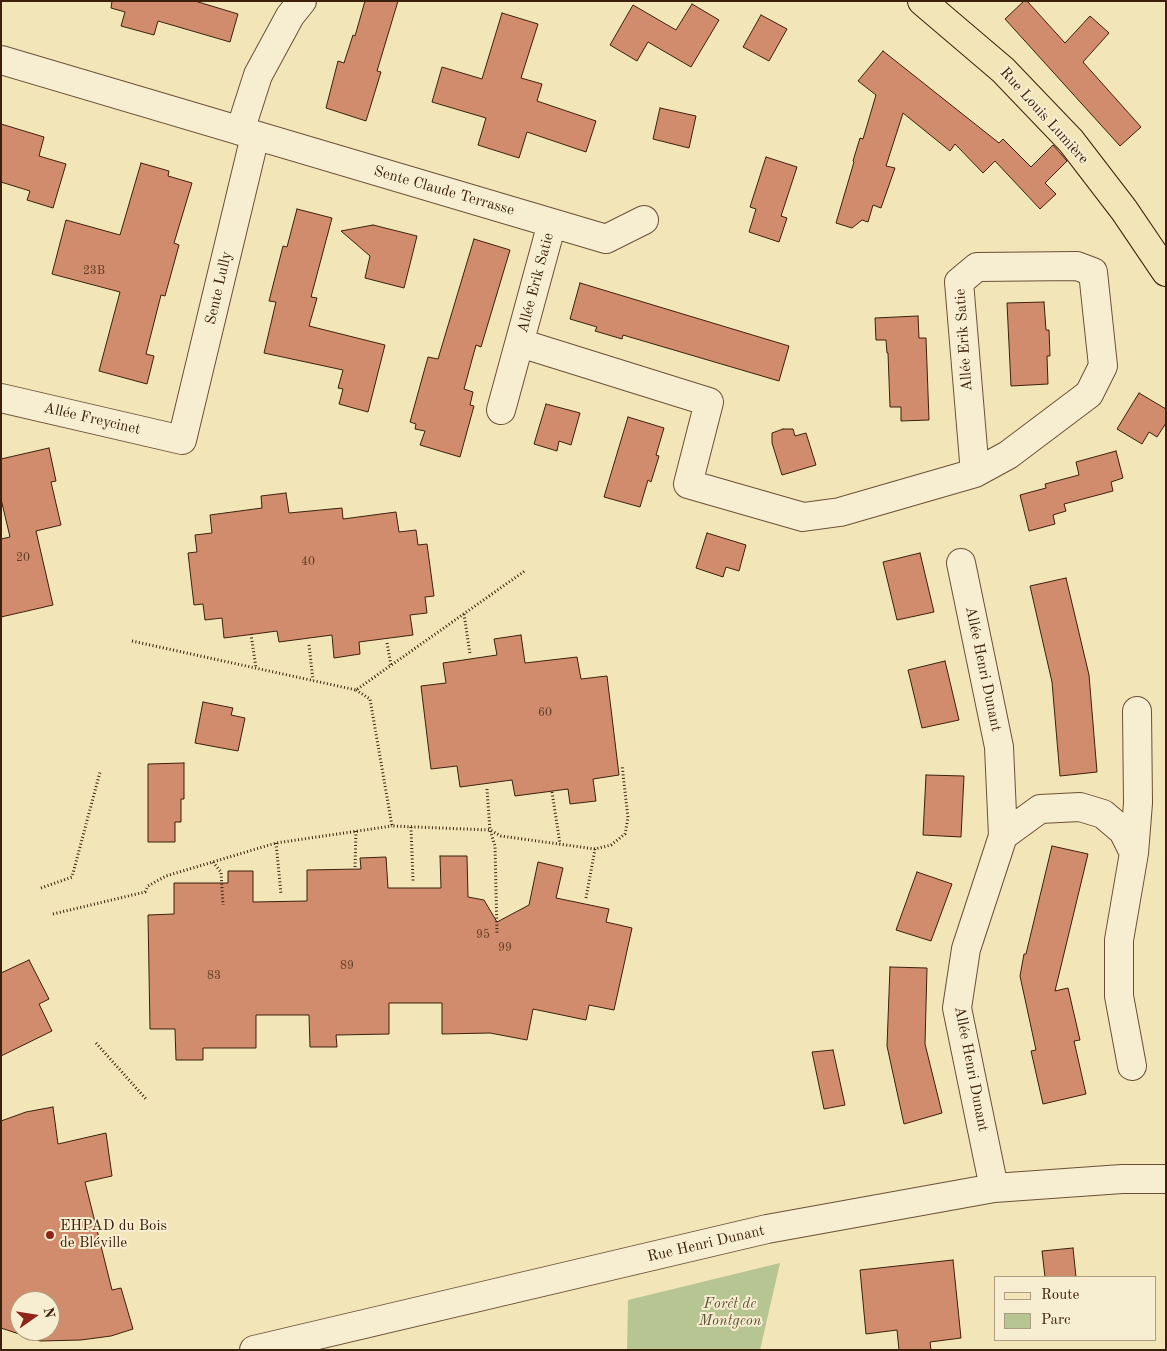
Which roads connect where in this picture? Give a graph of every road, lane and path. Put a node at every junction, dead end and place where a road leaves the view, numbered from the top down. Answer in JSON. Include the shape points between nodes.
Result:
{"nodes":[{"id":1,"x":302,"y":1,"type":"edge"},
{"id":2,"x":922,"y":1,"type":"edge"},
{"id":3,"x":1,"y":60,"type":"edge"},
{"id":4,"x":248,"y":134,"type":"junction"},
{"id":5,"x":644,"y":220,"type":"dead end"},
{"id":6,"x":552,"y":224,"type":"junction"},
{"id":7,"x":1166,"y":272,"type":"edge"},
{"id":8,"x":520,"y":343,"type":"junction"},
{"id":9,"x":1,"y":398,"type":"edge"},
{"id":10,"x":501,"y":410,"type":"dead end"},
{"id":11,"x":182,"y":440,"type":"joint"},
{"id":12,"x":975,"y":472,"type":"junction"},
{"id":13,"x":961,"y":563,"type":"dead end"},
{"id":14,"x":526,"y":570,"type":"dead end"},
{"id":15,"x":464,"y":614,"type":"junction"},
{"id":16,"x":251,"y":634,"type":"dead end"},
{"id":17,"x":132,"y":641,"type":"dead end"},
{"id":18,"x":387,"y":642,"type":"dead end"},
{"id":19,"x":309,"y":645,"type":"dead end"},
{"id":20,"x":470,"y":654,"type":"dead end"},
{"id":21,"x":391,"y":665,"type":"junction"},
{"id":22,"x":256,"y":668,"type":"junction"},
{"id":23,"x":313,"y":680,"type":"junction"},
{"id":24,"x":356,"y":690,"type":"junction"},
{"id":25,"x":1137,"y":711,"type":"dead end"},
{"id":26,"x":622,"y":765,"type":"dead end"},
{"id":27,"x":100,"y":772,"type":"dead end"},
{"id":28,"x":487,"y":789,"type":"dead end"},
{"id":29,"x":552,"y":792,"type":"dead end"},
{"id":30,"x":392,"y":826,"type":"junction"},
{"id":31,"x":411,"y":827,"type":"junction"},
{"id":32,"x":490,"y":830,"type":"junction"},
{"id":33,"x":356,"y":832,"type":"junction"},
{"id":34,"x":1003,"y":836,"type":"junction"},
{"id":35,"x":276,"y":843,"type":"junction"},
{"id":36,"x":560,"y":844,"type":"junction"},
{"id":37,"x":596,"y":849,"type":"junction"},
{"id":38,"x":1134,"y":853,"type":"junction"},
{"id":39,"x":213,"y":862,"type":"junction"},
{"id":40,"x":355,"y":867,"type":"dead end"},
{"id":41,"x":413,"y":881,"type":"dead end"},
{"id":42,"x":41,"y":888,"type":"dead end"},
{"id":43,"x":281,"y":894,"type":"dead end"},
{"id":44,"x":586,"y":898,"type":"dead end"},
{"id":45,"x":223,"y":905,"type":"dead end"},
{"id":46,"x":53,"y":914,"type":"dead end"},
{"id":47,"x":498,"y":933,"type":"dead end"},
{"id":48,"x":96,"y":1043,"type":"dead end"},
{"id":49,"x":1132,"y":1066,"type":"dead end"},
{"id":50,"x":146,"y":1099,"type":"dead end"},
{"id":51,"x":1166,"y":1179,"type":"edge"},
{"id":52,"x":994,"y":1188,"type":"junction"},
{"id":53,"x":254,"y":1350,"type":"edge"}],
"edges":[{"from":1,"to":4,"type":"street","via":[[290,16],[258,75]]},
{"from":2,"to":7,"type":"main road","name":"Rue Louis Lumière","via":[[1002,70],[1071,141]]},
{"from":3,"to":4,"type":"street","name":"Sente Claude Terrasse"},
{"from":4,"to":6,"type":"street","name":"Sente Claude Terrasse"},
{"from":4,"to":11,"type":"street","name":"Sente Lully"},
{"from":5,"to":6,"type":"street","name":"Sente Claude Terrasse","via":[[606,239]]},
{"from":6,"to":8,"type":"street","name":"Allée Erik Satie"},
{"from":8,"to":10,"type":"street","name":"Allée Erik Satie"},
{"from":8,"to":12,"type":"street","name":"Allée Erik Satie","via":[[709,402],[688,484],[803,517],[840,512]]},
{"from":9,"to":11,"type":"street","name":"Allée Freycinet"},
{"from":12,"to":12,"type":"street","name":"Allée Erik Satie","via":[[1008,456],[1089,394],[1103,366],[1093,272],[1077,266],[977,267],[959,282]]},
{"from":13,"to":34,"type":"street","name":"Allée Henri Dunant","via":[[999,747]]},
{"from":14,"to":15,"type":"path"},
{"from":15,"to":20,"type":"path"},
{"from":15,"to":21,"type":"path"},
{"from":16,"to":22,"type":"path"},
{"from":17,"to":22,"type":"path"},
{"from":18,"to":21,"type":"path"},
{"from":19,"to":23,"type":"path"},
{"from":21,"to":24,"type":"path"},
{"from":22,"to":23,"type":"path"},
{"from":23,"to":24,"type":"path"},
{"from":24,"to":30,"type":"path","via":[[370,698]]},
{"from":25,"to":38,"type":"street","via":[[1138,803]]},
{"from":26,"to":37,"type":"path","via":[[628,818],[625,834],[611,845]]},
{"from":27,"to":42,"type":"path","via":[[72,877]]},
{"from":28,"to":32,"type":"path"},
{"from":29,"to":36,"type":"path"},
{"from":30,"to":31,"type":"path"},
{"from":30,"to":33,"type":"path"},
{"from":31,"to":32,"type":"path"},
{"from":31,"to":41,"type":"path"},
{"from":32,"to":36,"type":"path","via":[[501,836]]},
{"from":32,"to":47,"type":"path","via":[[495,846]]},
{"from":33,"to":35,"type":"path"},
{"from":33,"to":40,"type":"path"},
{"from":34,"to":38,"type":"street","via":[[1040,809],[1080,807],[1103,814],[1123,832]]},
{"from":34,"to":52,"type":"street","name":"Allée Henri Dunant","via":[[966,949],[957,1008]]},
{"from":35,"to":39,"type":"path"},
{"from":35,"to":43,"type":"path"},
{"from":36,"to":37,"type":"path"},
{"from":37,"to":44,"type":"path"},
{"from":38,"to":49,"type":"street","via":[[1119,940],[1119,996]]},
{"from":39,"to":45,"type":"path","via":[[221,872]]},
{"from":39,"to":46,"type":"path","via":[[166,876],[148,886],[145,892]]},
{"from":48,"to":50,"type":"path"},
{"from":51,"to":52,"type":"street","name":"Rue Henri Dunant"},
{"from":52,"to":53,"type":"street","name":"Rue Henri Dunant","via":[[767,1229]]}]}
